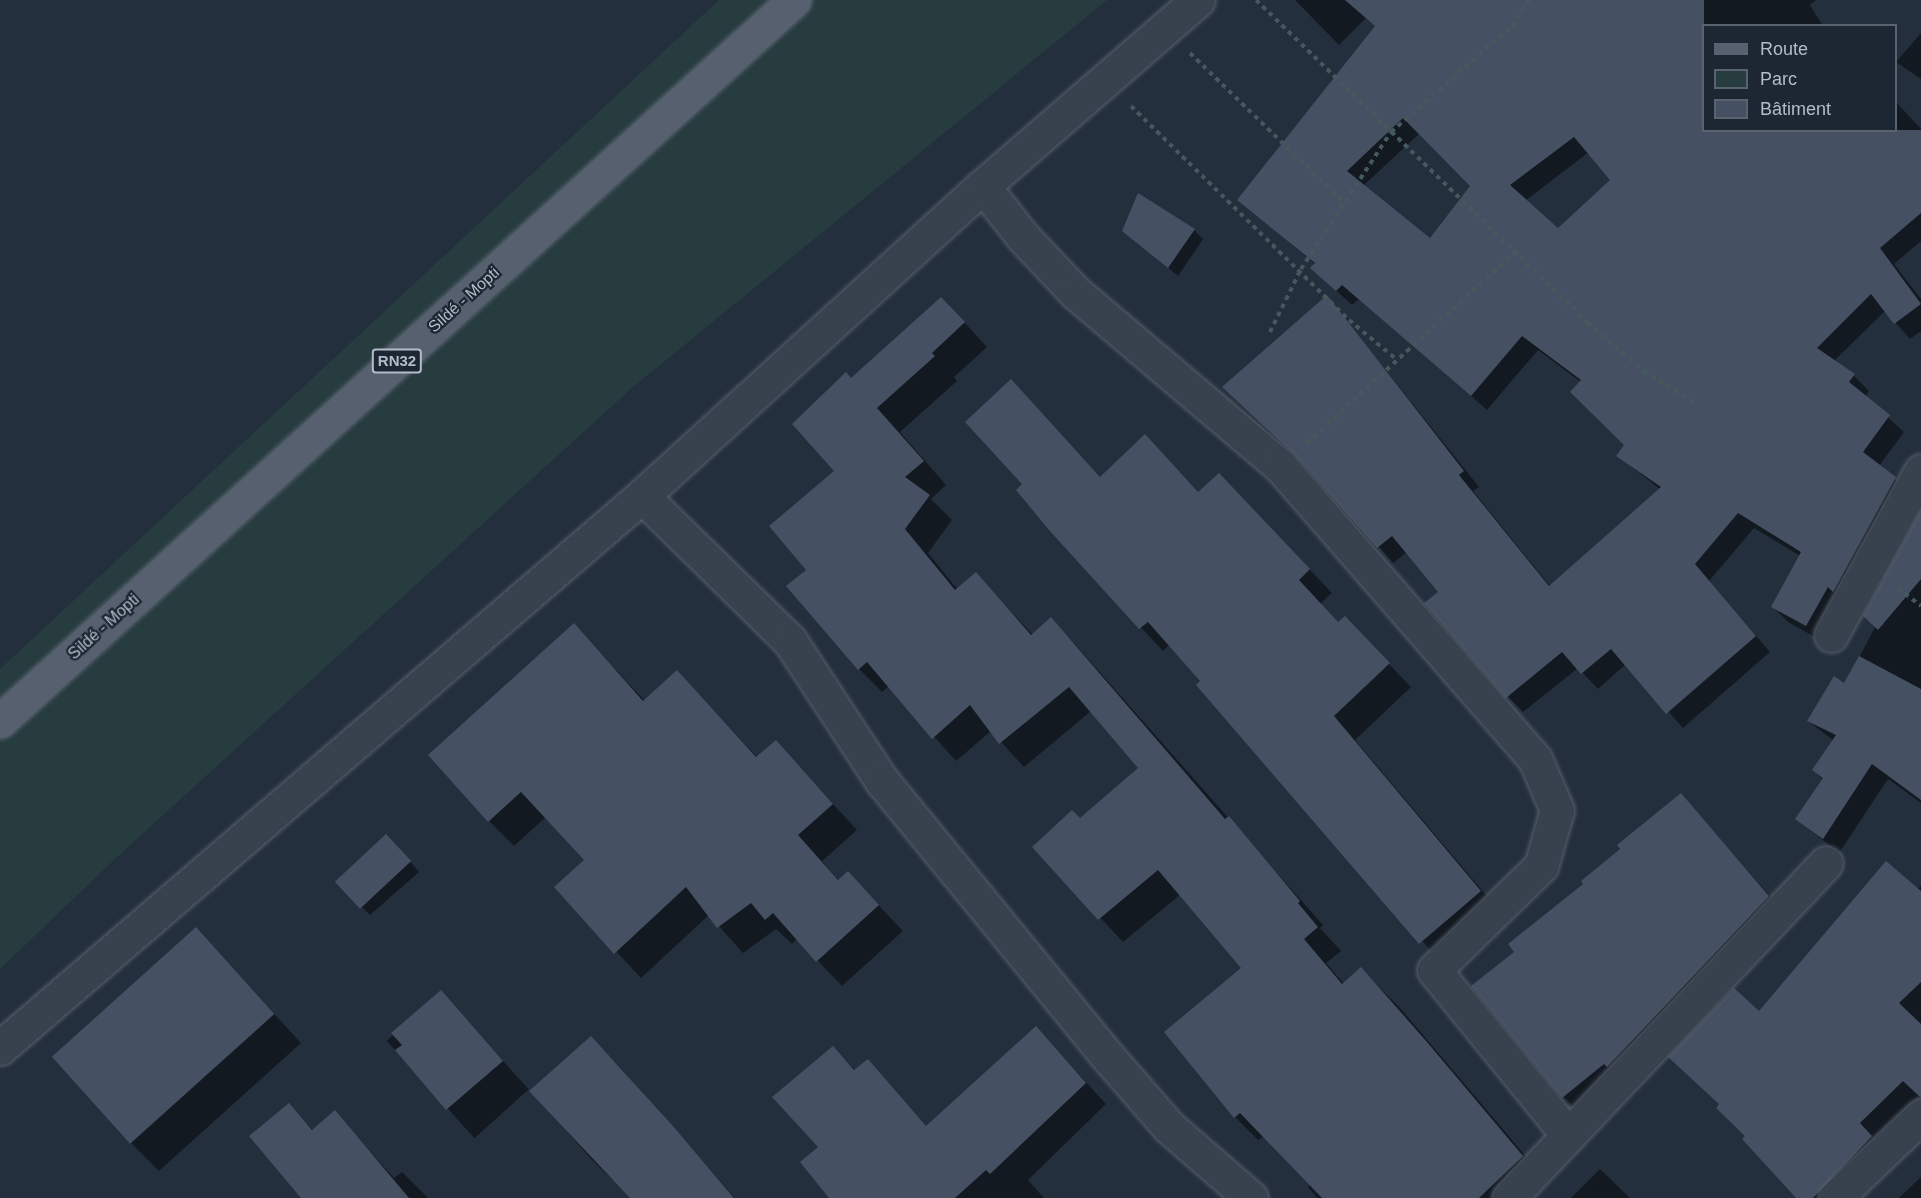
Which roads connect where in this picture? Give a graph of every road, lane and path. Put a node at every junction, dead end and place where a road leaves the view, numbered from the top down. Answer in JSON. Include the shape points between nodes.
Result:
{"nodes":[{"id":1,"x":794,"y":0,"type":"edge"},
{"id":2,"x":1198,"y":0,"type":"edge"},
{"id":3,"x":1256,"y":0,"type":"edge"},
{"id":4,"x":1529,"y":0,"type":"edge"},
{"id":5,"x":1166,"y":29,"type":"junction"},
{"id":6,"x":1104,"y":80,"type":"junction"},
{"id":7,"x":1391,"y":132,"type":"junction"},
{"id":8,"x":983,"y":186,"type":"junction"},
{"id":9,"x":1343,"y":202,"type":"junction"},
{"id":10,"x":1516,"y":251,"type":"junction"},
{"id":11,"x":1301,"y":269,"type":"junction"},
{"id":12,"x":1270,"y":332,"type":"dead end"},
{"id":13,"x":1396,"y":359,"type":"junction"},
{"id":14,"x":1694,"y":403,"type":"dead end"},
{"id":15,"x":1281,"y":467,"type":"junction"},
{"id":16,"x":1921,"y":471,"type":"edge"},
{"id":17,"x":642,"y":496,"type":"junction"},
{"id":18,"x":1830,"y":635,"type":"dead end"},
{"id":19,"x":0,"y":721,"type":"edge"},
{"id":20,"x":1826,"y":863,"type":"dead end"},
{"id":21,"x":0,"y":1048,"type":"edge"},
{"id":22,"x":1921,"y":1116,"type":"edge"},
{"id":23,"x":1568,"y":1135,"type":"junction"},
{"id":24,"x":1251,"y":1198,"type":"edge"},
{"id":25,"x":1509,"y":1198,"type":"edge"},
{"id":26,"x":1835,"y":1198,"type":"edge"}],
"edges":[{"from":1,"to":19,"type":"main road","name":"Sildé - Mopti","number":"RN32"},
{"from":2,"to":5,"type":"street"},
{"from":3,"to":7,"type":"path"},
{"from":4,"to":7,"type":"path","via":[[1512,26]]},
{"from":5,"to":6,"type":"street"},
{"from":5,"to":9,"type":"path"},
{"from":6,"to":8,"type":"street"},
{"from":6,"to":11,"type":"path"},
{"from":7,"to":9,"type":"path"},
{"from":7,"to":10,"type":"path"},
{"from":8,"to":15,"type":"street","via":[[1023,237],[1075,292]]},
{"from":8,"to":17,"type":"street"},
{"from":9,"to":11,"type":"path"},
{"from":10,"to":13,"type":"path"},
{"from":10,"to":14,"type":"path","via":[[1636,364]]},
{"from":11,"to":12,"type":"path"},
{"from":11,"to":13,"type":"path","via":[[1349,320]]},
{"from":13,"to":15,"type":"path"},
{"from":15,"to":23,"type":"street","via":[[1535,759],[1557,810],[1541,866],[1434,970]]},
{"from":16,"to":18,"type":"street"},
{"from":17,"to":21,"type":"street"},
{"from":17,"to":24,"type":"street","via":[[790,641],[882,781],[1109,1058],[1169,1127]]},
{"from":20,"to":23,"type":"street"},
{"from":22,"to":26,"type":"street"},
{"from":23,"to":25,"type":"street"}]}
